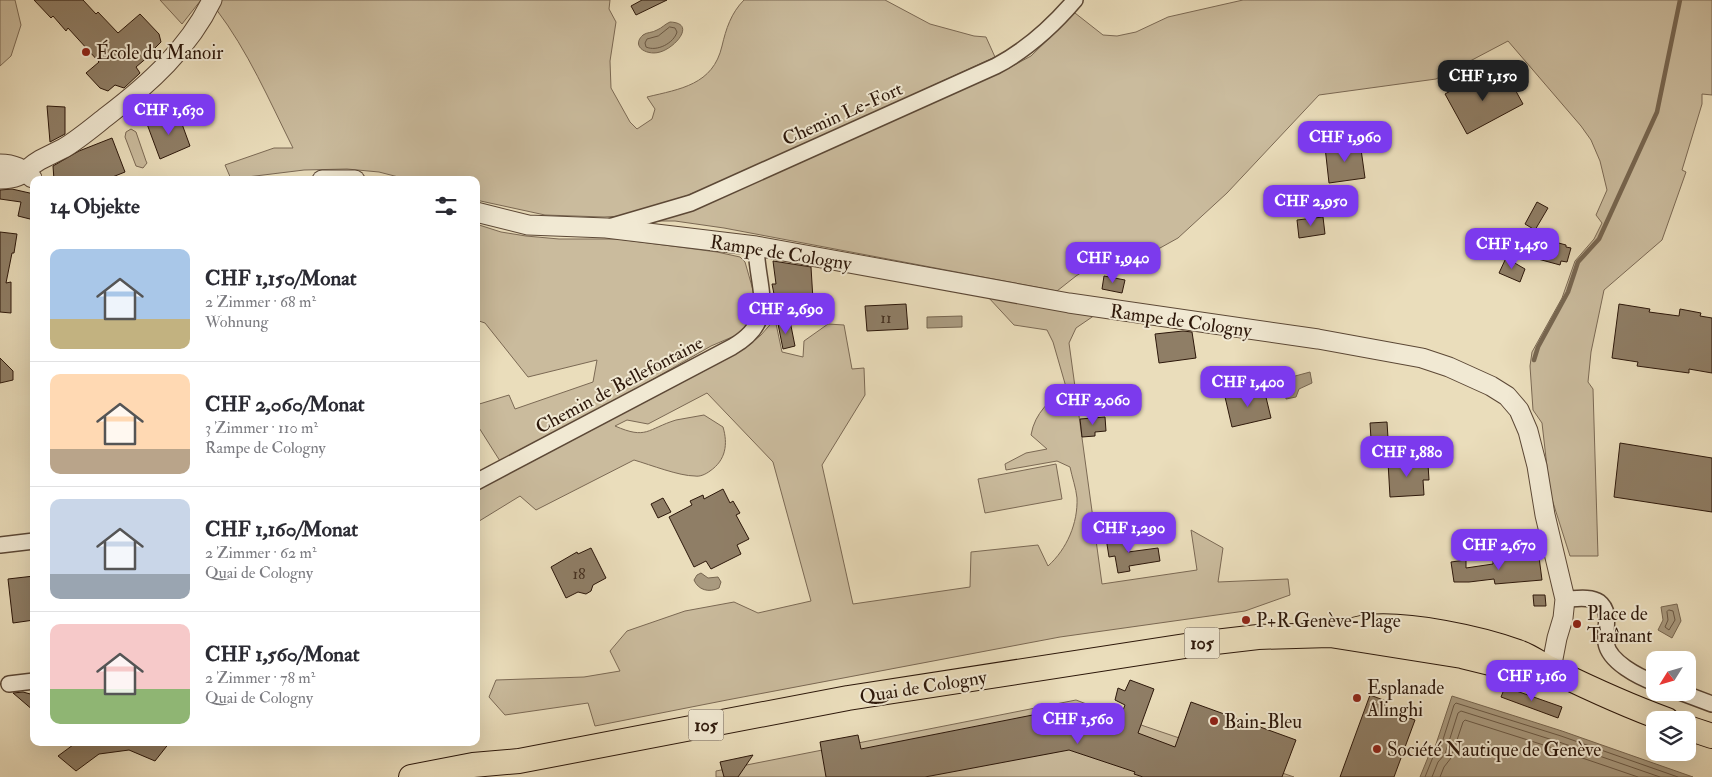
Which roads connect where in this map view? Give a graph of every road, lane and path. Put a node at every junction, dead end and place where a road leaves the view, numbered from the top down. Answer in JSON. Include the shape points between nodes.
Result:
{"nodes":[{"id":1,"x":212,"y":0,"type":"edge"},
{"id":2,"x":1075,"y":0,"type":"edge"},
{"id":3,"x":0,"y":164,"type":"edge"},
{"id":4,"x":30,"y":176,"type":"edge"},
{"id":5,"x":0,"y":179,"type":"edge"},
{"id":6,"x":480,"y":213,"type":"edge"},
{"id":7,"x":606,"y":228,"type":"junction"},
{"id":8,"x":756,"y":246,"type":"junction"},
{"id":9,"x":480,"y":480,"type":"edge"},
{"id":10,"x":30,"y":541,"type":"edge"},
{"id":11,"x":0,"y":545,"type":"edge"},
{"id":12,"x":1565,"y":599,"type":"junction"},
{"id":13,"x":1551,"y":669,"type":"junction"},
{"id":14,"x":1646,"y":679,"type":"edge"},
{"id":15,"x":30,"y":681,"type":"edge"},
{"id":16,"x":9,"y":684,"type":"dead end"},
{"id":17,"x":1696,"y":698,"type":"edge"},
{"id":18,"x":1712,"y":704,"type":"edge"},
{"id":19,"x":1646,"y":712,"type":"edge"},
{"id":20,"x":1696,"y":731,"type":"edge"},
{"id":21,"x":1712,"y":736,"type":"edge"},
{"id":22,"x":519,"y":761,"type":"junction"},
{"id":23,"x":414,"y":777,"type":"edge"},
{"id":24,"x":476,"y":777,"type":"edge"}],
"edges":[{"from":1,"to":4,"type":"street","via":[[176,54],[145,86],[76,140],[38,161]]},
{"from":2,"to":7,"type":"street","name":"Chemin Le-Fort","via":[[1020,53],[996,66],[691,203]]},
{"from":3,"to":4,"type":"street","via":[[12,164]]},
{"from":4,"to":5,"type":"street"},
{"from":6,"to":7,"type":"street","name":"Rampe de Cologny","via":[[528,225]]},
{"from":7,"to":8,"type":"street","name":"Rampe de Cologny"},
{"from":8,"to":9,"type":"street","name":"Chemin de Bellefontaine","via":[[762,316],[748,337]]},
{"from":8,"to":12,"type":"street","name":"Rampe de Cologny","via":[[1069,303],[1318,338],[1449,366],[1501,392],[1514,403],[1524,419]]},
{"from":10,"to":11,"type":"street"},
{"from":12,"to":13,"type":"street","name":"Rampe de Cologny"},
{"from":12,"to":14,"type":"street","via":[[1592,599],[1602,605],[1606,615],[1607,647],[1632,674]]},
{"from":13,"to":19,"type":"main road","number":"105"},
{"from":13,"to":22,"type":"main road","name":"Quai de Cologny","number":"105","via":[[1515,669],[1462,656],[1330,635],[1245,638],[848,698]]},
{"from":15,"to":16,"type":"street"},
{"from":17,"to":18,"type":"street"},
{"from":20,"to":21,"type":"main road"},
{"from":22,"to":23,"type":"main road","name":"Quai de Cologny","number":"105","via":[[472,765]]},
{"from":22,"to":24,"type":"main road","name":"Quai de Cologny","number":"105"}]}
